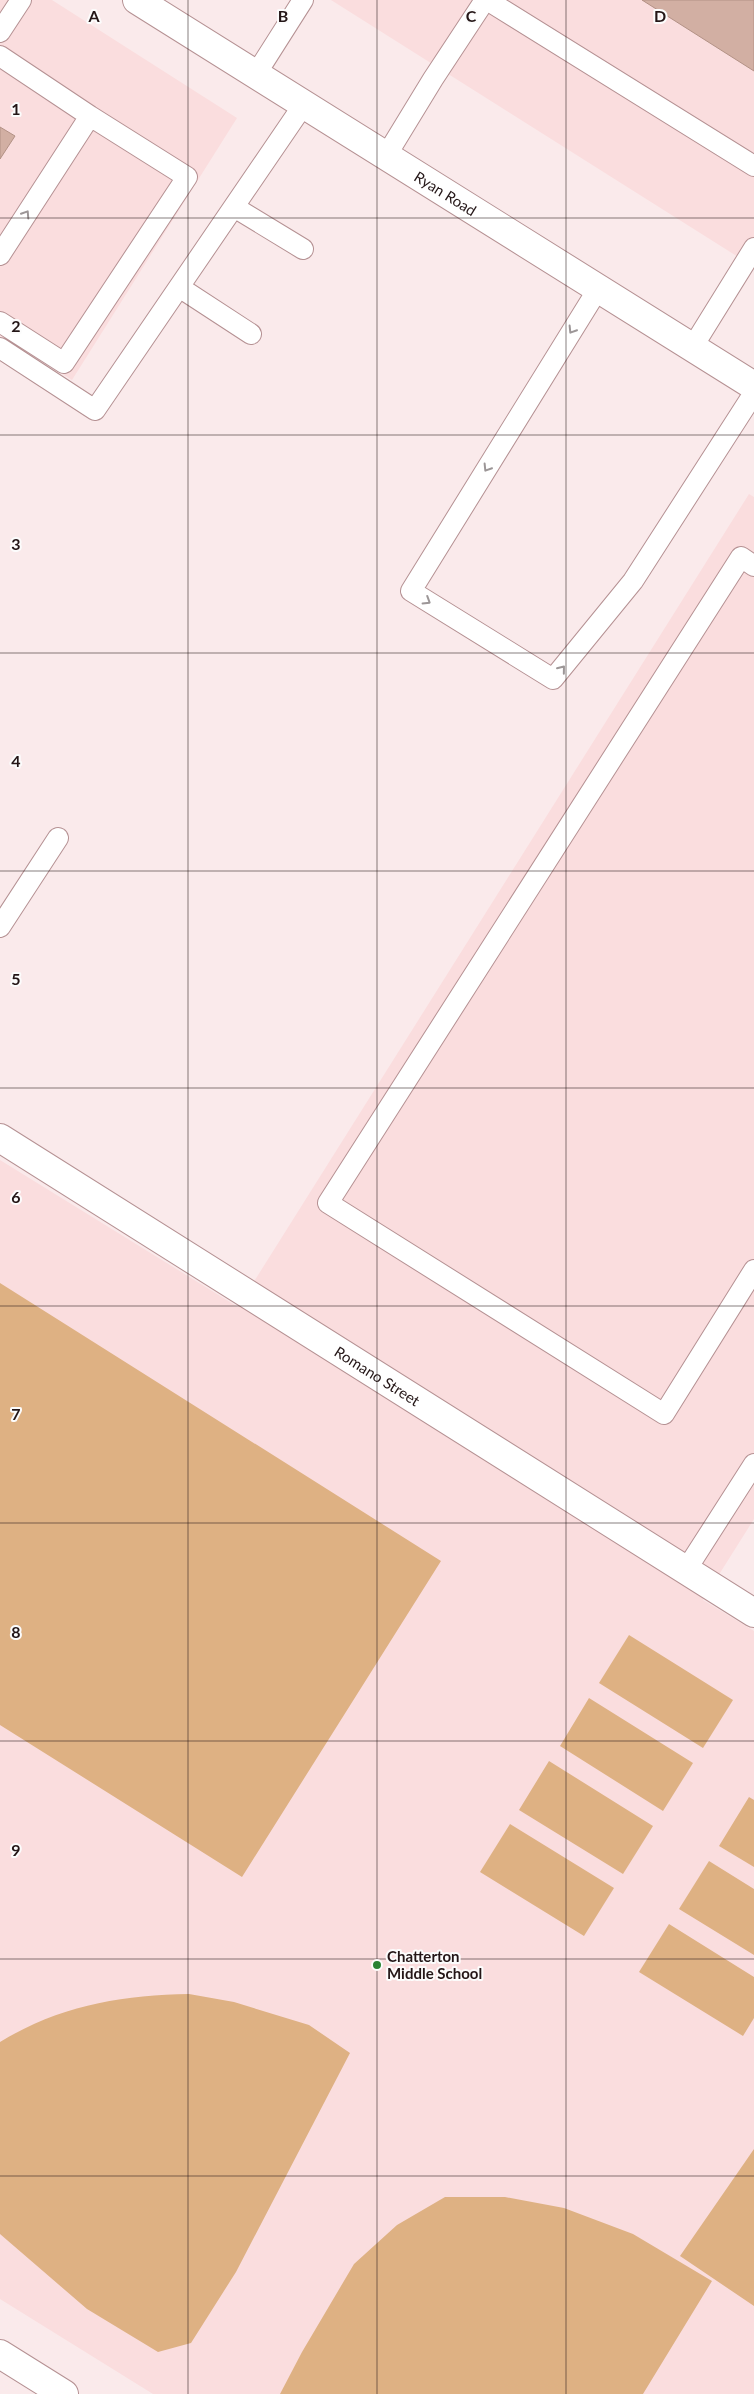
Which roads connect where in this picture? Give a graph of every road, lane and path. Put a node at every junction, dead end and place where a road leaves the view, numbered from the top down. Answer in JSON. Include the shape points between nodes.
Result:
{"nodes":[{"id":1,"x":21,"y":0,"type":"edge"},
{"id":2,"x":138,"y":0,"type":"edge"},
{"id":3,"x":303,"y":0,"type":"edge"},
{"id":4,"x":486,"y":0,"type":"edge"},
{"id":5,"x":0,"y":32,"type":"edge"},
{"id":6,"x":0,"y":56,"type":"edge"},
{"id":7,"x":256,"y":74,"type":"junction"},
{"id":8,"x":304,"y":104,"type":"junction"},
{"id":9,"x":90,"y":116,"type":"junction"},
{"id":10,"x":386,"y":156,"type":"junction"},
{"id":11,"x":754,"y":166,"type":"edge"},
{"id":12,"x":234,"y":207,"type":"junction"},
{"id":13,"x":754,"y":248,"type":"edge"},
{"id":14,"x":303,"y":249,"type":"dead end"},
{"id":15,"x":0,"y":255,"type":"edge"},
{"id":16,"x":179,"y":287,"type":"junction"},
{"id":17,"x":598,"y":289,"type":"junction"},
{"id":18,"x":0,"y":322,"type":"edge"},
{"id":19,"x":251,"y":334,"type":"dead end"},
{"id":20,"x":0,"y":348,"type":"edge"},
{"id":21,"x":692,"y":348,"type":"junction"},
{"id":22,"x":754,"y":386,"type":"edge"},
{"id":23,"x":754,"y":393,"type":"edge"},
{"id":24,"x":754,"y":566,"type":"edge"},
{"id":25,"x":58,"y":838,"type":"dead end"},
{"id":26,"x":0,"y":927,"type":"edge"},
{"id":27,"x":0,"y":1138,"type":"edge"},
{"id":28,"x":754,"y":1270,"type":"edge"},
{"id":29,"x":754,"y":1464,"type":"edge"},
{"id":30,"x":686,"y":1570,"type":"junction"},
{"id":31,"x":754,"y":1613,"type":"edge"},
{"id":32,"x":0,"y":2354,"type":"edge"},
{"id":33,"x":64,"y":2394,"type":"edge"}],
"edges":[{"from":1,"to":5,"type":"lane"},
{"from":2,"to":7,"type":"street","name":"Ryan Road"},
{"from":3,"to":7,"type":"lane"},
{"from":4,"to":10,"type":"lane","via":[[432,79]]},
{"from":4,"to":11,"type":"lane"},
{"from":6,"to":9,"type":"lane"},
{"from":7,"to":8,"type":"street","name":"Ryan Road"},
{"from":8,"to":10,"type":"street","name":"Ryan Road"},
{"from":8,"to":12,"type":"lane"},
{"from":15,"to":9,"type":"lane","one_way":true},
{"from":9,"to":18,"type":"lane","via":[[187,177],[64,363]]},
{"from":10,"to":17,"type":"street","name":"Ryan Road"},
{"from":12,"to":14,"type":"lane"},
{"from":12,"to":16,"type":"lane"},
{"from":13,"to":21,"type":"lane"},
{"from":16,"to":19,"type":"lane"},
{"from":16,"to":20,"type":"lane","via":[[95,410]]},
{"from":17,"to":21,"type":"street","name":"Ryan Road"},
{"from":17,"to":23,"type":"lane","one_way":true,"via":[[411,591],[553,679],[634,581]]},
{"from":21,"to":22,"type":"street","name":"Ryan Road"},
{"from":24,"to":28,"type":"lane","via":[[741,557],[328,1203],[664,1414]]},
{"from":25,"to":26,"type":"lane"},
{"from":27,"to":30,"type":"street","name":"Romano Street"},
{"from":29,"to":30,"type":"lane"},
{"from":30,"to":31,"type":"street","name":"Romano Street"},
{"from":32,"to":33,"type":"street"}]}
